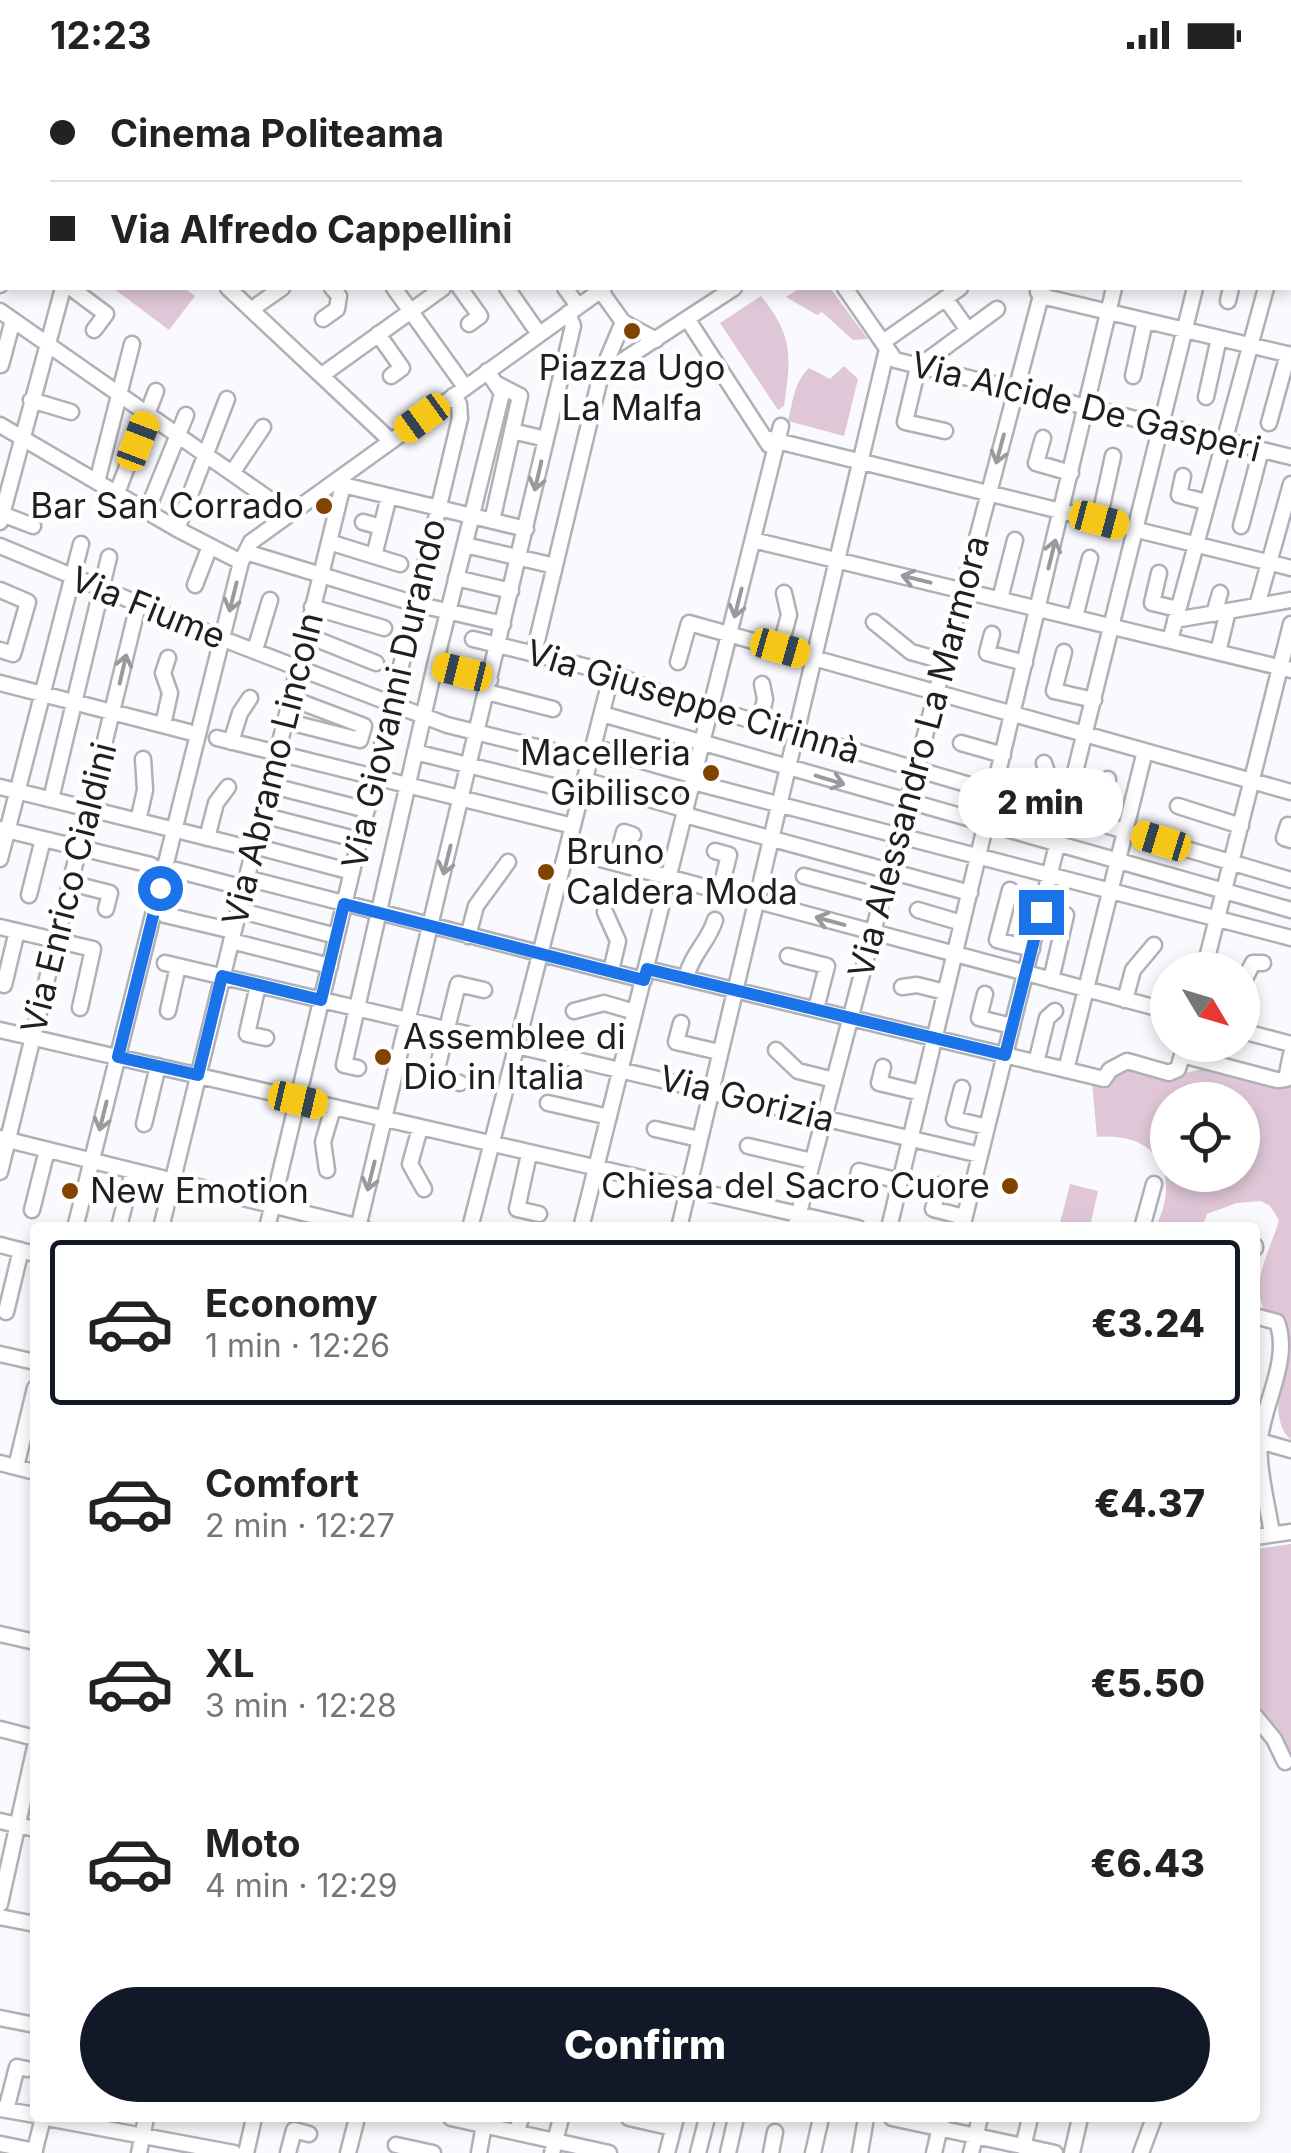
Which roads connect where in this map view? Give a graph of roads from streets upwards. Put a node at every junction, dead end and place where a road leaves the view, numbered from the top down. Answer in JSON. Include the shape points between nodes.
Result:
{"nodes":[{"id":1,"x":62,"y":290,"type":"edge"},
{"id":2,"x":74,"y":290,"type":"edge"},
{"id":3,"x":230,"y":290,"type":"edge"},
{"id":4,"x":279,"y":290,"type":"edge"},
{"id":5,"x":334,"y":290,"type":"edge"},
{"id":6,"x":395,"y":290,"type":"edge"},
{"id":7,"x":440,"y":290,"type":"edge"},
{"id":8,"x":461,"y":290,"type":"edge"},
{"id":9,"x":508,"y":290,"type":"edge"},
{"id":10,"x":565,"y":290,"type":"edge"},
{"id":11,"x":601,"y":290,"type":"edge"},
{"id":12,"x":603,"y":290,"type":"edge"},
{"id":13,"x":731,"y":290,"type":"edge"},
{"id":14,"x":845,"y":290,"type":"edge"},
{"id":15,"x":957,"y":290,"type":"edge"},
{"id":16,"x":1039,"y":290,"type":"edge"},
{"id":17,"x":1114,"y":290,"type":"edge"},
{"id":18,"x":1195,"y":290,"type":"edge"},
{"id":19,"x":1265,"y":290,"type":"edge"},
{"id":20,"x":945,"y":298,"type":"junction"},
{"id":21,"x":996,"y":308,"type":"dead end"},
{"id":22,"x":252,"y":309,"type":"junction"},
{"id":23,"x":573,"y":310,"type":"junction"},
{"id":24,"x":410,"y":311,"type":"junction"},
{"id":25,"x":1109,"y":312,"type":"junction"},
{"id":26,"x":6,"y":315,"type":"edge"},
{"id":27,"x":323,"y":319,"type":"dead end"},
{"id":28,"x":688,"y":320,"type":"junction"},
{"id":29,"x":1145,"y":321,"type":"junction"},
{"id":30,"x":624,"y":322,"type":"junction"},
{"id":31,"x":469,"y":324,"type":"dead end"},
{"id":32,"x":94,"y":330,"type":"dead end"},
{"id":33,"x":968,"y":330,"type":"junction"},
{"id":34,"x":1185,"y":330,"type":"junction"},
{"id":35,"x":378,"y":334,"type":"junction"},
{"id":36,"x":539,"y":334,"type":"junction"},
{"id":37,"x":660,"y":338,"type":"junction"},
{"id":38,"x":1219,"y":338,"type":"junction"},
{"id":39,"x":48,"y":344,"type":"junction"},
{"id":40,"x":132,"y":344,"type":"dead end"},
{"id":41,"x":885,"y":345,"type":"junction"},
{"id":42,"x":1251,"y":346,"type":"junction"},
{"id":43,"x":1290,"y":354,"type":"edge"},
{"id":44,"x":1,"y":366,"type":"edge"},
{"id":45,"x":918,"y":366,"type":"junction"},
{"id":46,"x":322,"y":375,"type":"junction"},
{"id":47,"x":391,"y":376,"type":"dead end"},
{"id":48,"x":1132,"y":376,"type":"dead end"},
{"id":49,"x":492,"y":377,"type":"junction"},
{"id":50,"x":601,"y":378,"type":"junction"},
{"id":51,"x":1016,"y":390,"type":"junction"},
{"id":52,"x":156,"y":391,"type":"dead end"},
{"id":53,"x":459,"y":391,"type":"junction"},
{"id":54,"x":120,"y":395,"type":"junction"},
{"id":55,"x":1206,"y":398,"type":"dead end"},
{"id":56,"x":227,"y":399,"type":"dead end"},
{"id":57,"x":32,"y":400,"type":"junction"},
{"id":58,"x":1086,"y":408,"type":"junction"},
{"id":59,"x":71,"y":412,"type":"dead end"},
{"id":60,"x":148,"y":414,"type":"junction"},
{"id":61,"x":186,"y":415,"type":"dead end"},
{"id":62,"x":1269,"y":424,"type":"dead end"},
{"id":63,"x":0,"y":425,"type":"edge"},
{"id":64,"x":1162,"y":425,"type":"junction"},
{"id":65,"x":263,"y":427,"type":"dead end"},
{"id":66,"x":512,"y":430,"type":"junction"},
{"id":67,"x":946,"y":431,"type":"dead end"},
{"id":68,"x":176,"y":435,"type":"junction"},
{"id":69,"x":22,"y":437,"type":"junction"},
{"id":70,"x":546,"y":438,"type":"junction"},
{"id":71,"x":1042,"y":438,"type":"dead end"},
{"id":72,"x":775,"y":440,"type":"junction"},
{"id":73,"x":1223,"y":440,"type":"junction"},
{"id":74,"x":391,"y":441,"type":"junction"},
{"id":75,"x":1262,"y":450,"type":"junction"},
{"id":76,"x":205,"y":454,"type":"junction"},
{"id":77,"x":1113,"y":456,"type":"dead end"},
{"id":78,"x":1291,"y":457,"type":"edge"},
{"id":79,"x":860,"y":461,"type":"junction"},
{"id":80,"x":232,"y":473,"type":"junction"},
{"id":81,"x":1072,"y":473,"type":"junction"},
{"id":82,"x":1183,"y":476,"type":"dead end"},
{"id":83,"x":341,"y":481,"type":"junction"},
{"id":84,"x":98,"y":482,"type":"junction"},
{"id":85,"x":1291,"y":484,"type":"edge"},
{"id":86,"x":988,"y":492,"type":"junction"},
{"id":87,"x":117,"y":494,"type":"junction"},
{"id":88,"x":389,"y":496,"type":"junction"},
{"id":89,"x":1206,"y":502,"type":"junction"},
{"id":90,"x":2,"y":508,"type":"edge"},
{"id":91,"x":439,"y":508,"type":"junction"},
{"id":92,"x":148,"y":511,"type":"junction"},
{"id":93,"x":1062,"y":511,"type":"junction"},
{"id":94,"x":289,"y":513,"type":"junction"},
{"id":95,"x":472,"y":516,"type":"junction"},
{"id":96,"x":1099,"y":520,"type":"junction"},
{"id":97,"x":492,"y":521,"type":"junction"},
{"id":98,"x":363,"y":522,"type":"dead end"},
{"id":99,"x":33,"y":526,"type":"dead end"},
{"id":100,"x":1242,"y":526,"type":"dead end"},
{"id":101,"x":381,"y":527,"type":"junction"},
{"id":102,"x":177,"y":528,"type":"junction"},
{"id":103,"x":526,"y":529,"type":"junction"},
{"id":104,"x":1136,"y":530,"type":"junction"},
{"id":105,"x":753,"y":540,"type":"junction"},
{"id":106,"x":1016,"y":540,"type":"dead end"},
{"id":107,"x":328,"y":542,"type":"junction"},
{"id":108,"x":82,"y":544,"type":"dead end"},
{"id":109,"x":1196,"y":544,"type":"junction"},
{"id":110,"x":464,"y":545,"type":"junction"},
{"id":111,"x":0,"y":546,"type":"edge"},
{"id":112,"x":210,"y":546,"type":"junction"},
{"id":113,"x":108,"y":556,"type":"dead end"},
{"id":114,"x":374,"y":556,"type":"junction"},
{"id":115,"x":244,"y":557,"type":"junction"},
{"id":116,"x":519,"y":558,"type":"junction"},
{"id":117,"x":1090,"y":558,"type":"dead end"},
{"id":118,"x":836,"y":560,"type":"junction"},
{"id":119,"x":1268,"y":562,"type":"junction"},
{"id":120,"x":400,"y":564,"type":"dead end"},
{"id":121,"x":555,"y":566,"type":"junction"},
{"id":122,"x":1291,"y":568,"type":"edge"},
{"id":123,"x":1159,"y":573,"type":"dead end"},
{"id":124,"x":320,"y":576,"type":"junction"},
{"id":125,"x":72,"y":577,"type":"junction"},
{"id":126,"x":456,"y":578,"type":"junction"},
{"id":127,"x":195,"y":585,"type":"dead end"},
{"id":128,"x":0,"y":590,"type":"edge"},
{"id":129,"x":101,"y":590,"type":"junction"},
{"id":130,"x":961,"y":590,"type":"junction"},
{"id":131,"x":511,"y":591,"type":"junction"},
{"id":132,"x":784,"y":593,"type":"dead end"},
{"id":133,"x":1220,"y":593,"type":"dead end"},
{"id":134,"x":1000,"y":599,"type":"junction"},
{"id":135,"x":270,"y":600,"type":"dead end"},
{"id":136,"x":1291,"y":600,"type":"edge"},
{"id":137,"x":416,"y":604,"type":"junction"},
{"id":138,"x":138,"y":605,"type":"junction"},
{"id":139,"x":1257,"y":606,"type":"junction"},
{"id":140,"x":312,"y":607,"type":"junction"},
{"id":141,"x":1038,"y":608,"type":"junction"},
{"id":142,"x":448,"y":611,"type":"junction"},
{"id":143,"x":1221,"y":612,"type":"junction"},
{"id":144,"x":1177,"y":615,"type":"junction"},
{"id":145,"x":1075,"y":618,"type":"junction"},
{"id":146,"x":874,"y":622,"type":"dead end"},
{"id":147,"x":503,"y":624,"type":"junction"},
{"id":148,"x":1291,"y":624,"type":"edge"},
{"id":149,"x":1112,"y":626,"type":"junction"},
{"id":150,"x":384,"y":628,"type":"dead end"},
{"id":151,"x":730,"y":634,"type":"junction"},
{"id":152,"x":992,"y":634,"type":"dead end"},
{"id":153,"x":306,"y":635,"type":"junction"},
{"id":154,"x":223,"y":639,"type":"junction"},
{"id":155,"x":473,"y":639,"type":"dead end"},
{"id":156,"x":1170,"y":640,"type":"junction"},
{"id":157,"x":498,"y":645,"type":"junction"},
{"id":158,"x":780,"y":648,"type":"junction"},
{"id":159,"x":0,"y":650,"type":"edge"},
{"id":160,"x":255,"y":650,"type":"junction"},
{"id":161,"x":1064,"y":652,"type":"dead end"},
{"id":162,"x":1218,"y":652,"type":"junction"},
{"id":163,"x":534,"y":654,"type":"junction"},
{"id":164,"x":168,"y":658,"type":"dead end"},
{"id":165,"x":814,"y":658,"type":"junction"},
{"id":166,"x":943,"y":661,"type":"junction"},
{"id":167,"x":678,"y":662,"type":"dead end"},
{"id":168,"x":376,"y":663,"type":"dead end"},
{"id":169,"x":1025,"y":663,"type":"junction"},
{"id":170,"x":298,"y":666,"type":"junction"},
{"id":171,"x":435,"y":666,"type":"junction"},
{"id":172,"x":1285,"y":669,"type":"edge"},
{"id":173,"x":612,"y":673,"type":"junction"},
{"id":174,"x":0,"y":683,"type":"edge"},
{"id":175,"x":762,"y":684,"type":"dead end"},
{"id":176,"x":489,"y":686,"type":"junction"},
{"id":177,"x":934,"y":692,"type":"junction"},
{"id":178,"x":43,"y":696,"type":"junction"},
{"id":179,"x":250,"y":698,"type":"dead end"},
{"id":180,"x":290,"y":698,"type":"junction"},
{"id":181,"x":1094,"y":700,"type":"junction"},
{"id":182,"x":75,"y":703,"type":"junction"},
{"id":183,"x":392,"y":703,"type":"junction"},
{"id":184,"x":552,"y":708,"type":"dead end"},
{"id":185,"x":712,"y":708,"type":"junction"},
{"id":186,"x":112,"y":713,"type":"junction"},
{"id":187,"x":602,"y":714,"type":"junction"},
{"id":188,"x":1013,"y":714,"type":"junction"},
{"id":189,"x":423,"y":716,"type":"junction"},
{"id":190,"x":285,"y":721,"type":"junction"},
{"id":191,"x":760,"y":722,"type":"junction"},
{"id":192,"x":163,"y":725,"type":"junction"},
{"id":193,"x":189,"y":732,"type":"dead end"},
{"id":194,"x":478,"y":732,"type":"junction"},
{"id":195,"x":795,"y":733,"type":"junction"},
{"id":196,"x":1086,"y":734,"type":"junction"},
{"id":197,"x":704,"y":742,"type":"junction"},
{"id":198,"x":961,"y":743,"type":"dead end"},
{"id":199,"x":1145,"y":751,"type":"junction"},
{"id":200,"x":415,"y":752,"type":"junction"},
{"id":201,"x":592,"y":754,"type":"junction"},
{"id":202,"x":276,"y":755,"type":"junction"},
{"id":203,"x":1002,"y":755,"type":"junction"},
{"id":204,"x":143,"y":758,"type":"dead end"},
{"id":205,"x":1044,"y":763,"type":"dead end"},
{"id":206,"x":470,"y":766,"type":"junction"},
{"id":207,"x":787,"y":767,"type":"junction"},
{"id":208,"x":915,"y":768,"type":"junction"},
{"id":209,"x":374,"y":778,"type":"junction"},
{"id":210,"x":694,"y":779,"type":"junction"},
{"id":211,"x":1108,"y":780,"type":"dead end"},
{"id":212,"x":1252,"y":781,"type":"junction"},
{"id":213,"x":269,"y":785,"type":"junction"},
{"id":214,"x":407,"y":786,"type":"junction"},
{"id":215,"x":0,"y":787,"type":"edge"},
{"id":216,"x":228,"y":787,"type":"dead end"},
{"id":217,"x":583,"y":787,"type":"junction"},
{"id":218,"x":18,"y":791,"type":"junction"},
{"id":219,"x":994,"y":792,"type":"junction"},
{"id":220,"x":1291,"y":792,"type":"edge"},
{"id":221,"x":462,"y":799,"type":"junction"},
{"id":222,"x":51,"y":800,"type":"junction"},
{"id":223,"x":906,"y":802,"type":"junction"},
{"id":224,"x":778,"y":805,"type":"junction"},
{"id":225,"x":1178,"y":806,"type":"dead end"},
{"id":226,"x":1044,"y":807,"type":"junction"},
{"id":227,"x":88,"y":809,"type":"junction"},
{"id":228,"x":366,"y":810,"type":"junction"},
{"id":229,"x":685,"y":812,"type":"junction"},
{"id":230,"x":1066,"y":812,"type":"junction"},
{"id":231,"x":262,"y":815,"type":"junction"},
{"id":232,"x":138,"y":821,"type":"junction"},
{"id":233,"x":1097,"y":821,"type":"junction"},
{"id":234,"x":986,"y":823,"type":"junction"},
{"id":235,"x":573,"y":826,"type":"junction"},
{"id":236,"x":1240,"y":826,"type":"junction"},
{"id":237,"x":167,"y":828,"type":"dead end"},
{"id":238,"x":4,"y":829,"type":"edge"},
{"id":239,"x":1125,"y":830,"type":"junction"},
{"id":240,"x":184,"y":832,"type":"dead end"},
{"id":241,"x":624,"y":832,"type":"dead end"},
{"id":242,"x":898,"y":836,"type":"junction"},
{"id":243,"x":207,"y":838,"type":"junction"},
{"id":244,"x":43,"y":839,"type":"junction"},
{"id":245,"x":771,"y":839,"type":"junction"},
{"id":246,"x":360,"y":840,"type":"junction"},
{"id":247,"x":1058,"y":845,"type":"junction"},
{"id":248,"x":78,"y":847,"type":"junction"},
{"id":249,"x":254,"y":848,"type":"junction"},
{"id":250,"x":567,"y":850,"type":"junction"},
{"id":251,"x":715,"y":851,"type":"dead end"},
{"id":252,"x":978,"y":856,"type":"junction"},
{"id":253,"x":0,"y":859,"type":"edge"},
{"id":254,"x":508,"y":862,"type":"dead end"},
{"id":255,"x":1118,"y":862,"type":"junction"},
{"id":256,"x":1231,"y":862,"type":"junction"},
{"id":257,"x":616,"y":863,"type":"junction"},
{"id":258,"x":152,"y":865,"type":"dead end"},
{"id":259,"x":176,"y":870,"type":"dead end"},
{"id":260,"x":352,"y":872,"type":"junction"},
{"id":261,"x":889,"y":872,"type":"junction"},
{"id":262,"x":1050,"y":875,"type":"junction"},
{"id":263,"x":804,"y":876,"type":"dead end"},
{"id":264,"x":669,"y":878,"type":"junction"},
{"id":265,"x":1291,"y":880,"type":"edge"},
{"id":266,"x":245,"y":883,"type":"junction"},
{"id":267,"x":70,"y":884,"type":"junction"},
{"id":268,"x":1010,"y":890,"type":"dead end"},
{"id":269,"x":1110,"y":890,"type":"junction"},
{"id":270,"x":720,"y":891,"type":"junction"},
{"id":271,"x":1224,"y":892,"type":"junction"},
{"id":272,"x":970,"y":893,"type":"junction"},
{"id":273,"x":29,"y":895,"type":"dead end"},
{"id":274,"x":883,"y":897,"type":"junction"},
{"id":275,"x":756,"y":901,"type":"junction"},
{"id":276,"x":344,"y":904,"type":"junction"},
{"id":277,"x":106,"y":909,"type":"dead end"},
{"id":278,"x":238,"y":910,"type":"junction"},
{"id":279,"x":918,"y":910,"type":"dead end"},
{"id":280,"x":1291,"y":910,"type":"edge"},
{"id":281,"x":605,"y":912,"type":"dead end"},
{"id":282,"x":378,"y":913,"type":"junction"},
{"id":283,"x":165,"y":915,"type":"dead end"},
{"id":284,"x":1066,"y":915,"type":"dead end"},
{"id":285,"x":1217,"y":919,"type":"junction"},
{"id":286,"x":714,"y":920,"type":"dead end"},
{"id":287,"x":962,"y":923,"type":"junction"},
{"id":288,"x":431,"y":926,"type":"junction"},
{"id":289,"x":0,"y":927,"type":"edge"},
{"id":290,"x":18,"y":932,"type":"junction"},
{"id":291,"x":872,"y":932,"type":"junction"},
{"id":292,"x":232,"y":936,"type":"junction"},
{"id":293,"x":336,"y":936,"type":"junction"},
{"id":294,"x":468,"y":936,"type":"junction"},
{"id":295,"x":1291,"y":938,"type":"edge"},
{"id":296,"x":57,"y":940,"type":"junction"},
{"id":297,"x":1154,"y":944,"type":"dead end"},
{"id":298,"x":1032,"y":949,"type":"junction"},
{"id":299,"x":1209,"y":952,"type":"edge"},
{"id":300,"x":540,"y":954,"type":"junction"},
{"id":301,"x":954,"y":955,"type":"junction"},
{"id":302,"x":788,"y":956,"type":"dead end"},
{"id":303,"x":1260,"y":962,"type":"edge"},
{"id":304,"x":1263,"y":962,"type":"dead end"},
{"id":305,"x":330,"y":966,"type":"junction"},
{"id":306,"x":611,"y":972,"type":"junction"},
{"id":307,"x":645,"y":974,"type":"junction"},
{"id":308,"x":1026,"y":974,"type":"junction"},
{"id":309,"x":222,"y":976,"type":"junction"},
{"id":310,"x":686,"y":978,"type":"junction"},
{"id":311,"x":1051,"y":980,"type":"junction"},
{"id":312,"x":4,"y":985,"type":"dead end"},
{"id":313,"x":258,"y":985,"type":"junction"},
{"id":314,"x":902,"y":987,"type":"dead end"},
{"id":315,"x":484,"y":990,"type":"dead end"},
{"id":316,"x":734,"y":990,"type":"junction"},
{"id":317,"x":1087,"y":990,"type":"junction"},
{"id":318,"x":945,"y":992,"type":"junction"},
{"id":319,"x":986,"y":994,"type":"dead end"},
{"id":320,"x":321,"y":1000,"type":"junction"},
{"id":321,"x":1125,"y":1000,"type":"junction"},
{"id":322,"x":1150,"y":1006,"type":"edge"},
{"id":323,"x":80,"y":1008,"type":"dead end"},
{"id":324,"x":357,"y":1008,"type":"junction"},
{"id":325,"x":168,"y":1010,"type":"dead end"},
{"id":326,"x":574,"y":1010,"type":"dead end"},
{"id":327,"x":816,"y":1010,"type":"junction"},
{"id":328,"x":1055,"y":1011,"type":"dead end"},
{"id":329,"x":636,"y":1012,"type":"junction"},
{"id":330,"x":852,"y":1018,"type":"junction"},
{"id":331,"x":409,"y":1019,"type":"junction"},
{"id":332,"x":680,"y":1023,"type":"dead end"},
{"id":333,"x":1012,"y":1026,"type":"junction"},
{"id":334,"x":447,"y":1028,"type":"junction"},
{"id":335,"x":0,"y":1030,"type":"edge"},
{"id":336,"x":1260,"y":1036,"type":"edge"},
{"id":337,"x":32,"y":1037,"type":"junction"},
{"id":338,"x":266,"y":1038,"type":"dead end"},
{"id":339,"x":934,"y":1038,"type":"junction"},
{"id":340,"x":1291,"y":1044,"type":"edge"},
{"id":341,"x":518,"y":1045,"type":"junction"},
{"id":342,"x":776,"y":1050,"type":"dead end"},
{"id":343,"x":719,"y":1052,"type":"junction"},
{"id":344,"x":1291,"y":1054,"type":"edge"},
{"id":345,"x":1005,"y":1055,"type":"junction"},
{"id":346,"x":118,"y":1057,"type":"junction"},
{"id":347,"x":1178,"y":1062,"type":"edge"},
{"id":348,"x":1203,"y":1062,"type":"edge"},
{"id":349,"x":1036,"y":1063,"type":"junction"},
{"id":350,"x":158,"y":1066,"type":"junction"},
{"id":351,"x":884,"y":1067,"type":"dead end"},
{"id":352,"x":358,"y":1068,"type":"dead end"},
{"id":353,"x":621,"y":1069,"type":"junction"},
{"id":354,"x":1066,"y":1070,"type":"junction"},
{"id":355,"x":198,"y":1075,"type":"junction"},
{"id":356,"x":834,"y":1080,"type":"junction"},
{"id":357,"x":460,"y":1083,"type":"dead end"},
{"id":358,"x":962,"y":1088,"type":"dead end"},
{"id":359,"x":710,"y":1090,"type":"junction"},
{"id":360,"x":921,"y":1093,"type":"junction"},
{"id":361,"x":298,"y":1100,"type":"junction"},
{"id":362,"x":548,"y":1103,"type":"dead end"},
{"id":363,"x":333,"y":1108,"type":"junction"},
{"id":364,"x":609,"y":1117,"type":"junction"},
{"id":365,"x":824,"y":1118,"type":"junction"},
{"id":366,"x":385,"y":1120,"type":"junction"},
{"id":367,"x":144,"y":1124,"type":"dead end"},
{"id":368,"x":987,"y":1127,"type":"junction"},
{"id":369,"x":420,"y":1128,"type":"junction"},
{"id":370,"x":655,"y":1128,"type":"dead end"},
{"id":371,"x":4,"y":1139,"type":"edge"},
{"id":372,"x":699,"y":1139,"type":"junction"},
{"id":373,"x":910,"y":1139,"type":"junction"},
{"id":374,"x":491,"y":1145,"type":"junction"},
{"id":375,"x":748,"y":1146,"type":"dead end"},
{"id":376,"x":47,"y":1150,"type":"junction"},
{"id":377,"x":529,"y":1154,"type":"junction"},
{"id":378,"x":980,"y":1155,"type":"junction"},
{"id":379,"x":92,"y":1161,"type":"junction"},
{"id":380,"x":812,"y":1161,"type":"junction"},
{"id":381,"x":595,"y":1169,"type":"junction"},
{"id":382,"x":327,"y":1170,"type":"dead end"},
{"id":383,"x":133,"y":1171,"type":"junction"},
{"id":384,"x":0,"y":1172,"type":"edge"},
{"id":385,"x":172,"y":1180,"type":"junction"},
{"id":386,"x":900,"y":1181,"type":"junction"},
{"id":387,"x":856,"y":1182,"type":"dead end"},
{"id":388,"x":940,"y":1185,"type":"dead end"},
{"id":389,"x":424,"y":1189,"type":"dead end"},
{"id":390,"x":688,"y":1189,"type":"junction"},
{"id":391,"x":1152,"y":1192,"type":"edge"},
{"id":392,"x":272,"y":1204,"type":"junction"},
{"id":393,"x":32,"y":1210,"type":"dead end"},
{"id":394,"x":539,"y":1214,"type":"dead end"},
{"id":395,"x":797,"y":1220,"type":"edge"},
{"id":396,"x":313,"y":1221,"type":"edge"},
{"id":397,"x":77,"y":1222,"type":"edge"},
{"id":398,"x":120,"y":1222,"type":"edge"},
{"id":399,"x":162,"y":1222,"type":"edge"},
{"id":400,"x":268,"y":1222,"type":"edge"},
{"id":401,"x":361,"y":1222,"type":"edge"},
{"id":402,"x":472,"y":1222,"type":"edge"},
{"id":403,"x":582,"y":1222,"type":"edge"},
{"id":404,"x":680,"y":1222,"type":"edge"},
{"id":405,"x":890,"y":1222,"type":"edge"},
{"id":406,"x":963,"y":1222,"type":"edge"},
{"id":407,"x":1144,"y":1222,"type":"edge"},
{"id":408,"x":0,"y":1245,"type":"edge"},
{"id":409,"x":28,"y":1252,"type":"edge"},
{"id":410,"x":6,"y":1312,"type":"dead end"},
{"id":411,"x":1260,"y":1317,"type":"edge"},
{"id":412,"x":0,"y":1354,"type":"edge"},
{"id":413,"x":30,"y":1361,"type":"edge"},
{"id":414,"x":30,"y":1409,"type":"edge"},
{"id":415,"x":1260,"y":1430,"type":"edge"},
{"id":416,"x":1260,"y":1442,"type":"edge"},
{"id":417,"x":1291,"y":1450,"type":"edge"},
{"id":418,"x":1260,"y":1460,"type":"edge"},
{"id":419,"x":17,"y":1462,"type":"junction"},
{"id":420,"x":0,"y":1463,"type":"edge"},
{"id":421,"x":30,"y":1469,"type":"edge"},
{"id":422,"x":1291,"y":1532,"type":"edge"},
{"id":423,"x":1272,"y":1534,"type":"junction"},
{"id":424,"x":1260,"y":1536,"type":"edge"},
{"id":425,"x":0,"y":1634,"type":"edge"},
{"id":426,"x":30,"y":1641,"type":"edge"},
{"id":427,"x":1260,"y":1722,"type":"edge"},
{"id":428,"x":0,"y":1729,"type":"edge"},
{"id":429,"x":1260,"y":1733,"type":"edge"},
{"id":430,"x":30,"y":1737,"type":"edge"},
{"id":431,"x":1288,"y":1765,"type":"edge"},
{"id":432,"x":30,"y":1770,"type":"edge"},
{"id":433,"x":0,"y":1821,"type":"edge"},
{"id":434,"x":18,"y":1825,"type":"junction"},
{"id":435,"x":30,"y":1828,"type":"edge"},
{"id":436,"x":0,"y":1904,"type":"edge"},
{"id":437,"x":0,"y":1917,"type":"edge"},
{"id":438,"x":30,"y":1923,"type":"edge"},
{"id":439,"x":0,"y":2018,"type":"edge"},
{"id":440,"x":30,"y":2024,"type":"edge"},
{"id":441,"x":27,"y":2070,"type":"dead end"},
{"id":442,"x":3,"y":2109,"type":"edge"},
{"id":443,"x":30,"y":2114,"type":"edge"},
{"id":444,"x":44,"y":2122,"type":"edge"},
{"id":445,"x":70,"y":2122,"type":"edge"},
{"id":446,"x":145,"y":2122,"type":"edge"},
{"id":447,"x":253,"y":2122,"type":"edge"},
{"id":448,"x":356,"y":2122,"type":"edge"},
{"id":449,"x":485,"y":2122,"type":"edge"},
{"id":450,"x":494,"y":2122,"type":"edge"},
{"id":451,"x":560,"y":2122,"type":"edge"},
{"id":452,"x":706,"y":2122,"type":"edge"},
{"id":453,"x":735,"y":2122,"type":"edge"},
{"id":454,"x":820,"y":2122,"type":"edge"},
{"id":455,"x":865,"y":2122,"type":"edge"},
{"id":456,"x":979,"y":2122,"type":"edge"},
{"id":457,"x":1029,"y":2122,"type":"edge"},
{"id":458,"x":1079,"y":2122,"type":"edge"},
{"id":459,"x":1153,"y":2122,"type":"edge"},
{"id":460,"x":674,"y":2123,"type":"edge"},
{"id":461,"x":940,"y":2123,"type":"edge"},
{"id":462,"x":519,"y":2125,"type":"edge"},
{"id":463,"x":776,"y":2132,"type":"dead end"},
{"id":464,"x":143,"y":2134,"type":"junction"},
{"id":465,"x":309,"y":2134,"type":"dead end"},
{"id":466,"x":975,"y":2137,"type":"junction"},
{"id":467,"x":1,"y":2144,"type":"edge"},
{"id":468,"x":396,"y":2145,"type":"dead end"},
{"id":469,"x":1024,"y":2146,"type":"junction"},
{"id":470,"x":554,"y":2147,"type":"edge"},
{"id":471,"x":34,"y":2152,"type":"edge"},
{"id":472,"x":138,"y":2153,"type":"edge"},
{"id":473,"x":234,"y":2153,"type":"edge"},
{"id":474,"x":246,"y":2153,"type":"edge"},
{"id":475,"x":288,"y":2153,"type":"edge"},
{"id":476,"x":348,"y":2153,"type":"edge"},
{"id":477,"x":432,"y":2153,"type":"edge"},
{"id":478,"x":478,"y":2153,"type":"edge"},
{"id":479,"x":609,"y":2153,"type":"edge"},
{"id":480,"x":667,"y":2153,"type":"edge"},
{"id":481,"x":698,"y":2153,"type":"edge"},
{"id":482,"x":728,"y":2153,"type":"edge"},
{"id":483,"x":771,"y":2153,"type":"edge"},
{"id":484,"x":812,"y":2153,"type":"edge"},
{"id":485,"x":860,"y":2153,"type":"edge"},
{"id":486,"x":934,"y":2153,"type":"edge"},
{"id":487,"x":971,"y":2153,"type":"edge"},
{"id":488,"x":1055,"y":2153,"type":"edge"},
{"id":489,"x":1072,"y":2153,"type":"edge"},
{"id":490,"x":1141,"y":2153,"type":"edge"}],
"edges":[{"from":1,"to":39,"type":"street"},
{"from":2,"to":32,"type":"street","via":[[106,314]]},
{"from":3,"to":22,"type":"street"},
{"from":4,"to":22,"type":"street"},
{"from":5,"to":27,"type":"street","via":[[337,308]]},
{"from":6,"to":24,"type":"street"},
{"from":7,"to":24,"type":"street"},
{"from":8,"to":31,"type":"street","via":[[480,316]]},
{"from":9,"to":36,"type":"street"},
{"from":10,"to":23,"type":"street"},
{"from":11,"to":23,"type":"street"},
{"from":12,"to":30,"type":"street"},
{"from":13,"to":28,"type":"street"},
{"from":14,"to":41,"type":"street"},
{"from":15,"to":20,"type":"street"},
{"from":16,"to":25,"type":"street"},
{"from":16,"to":51,"type":"street","name":"Via Alessandro La Marmora"},
{"from":17,"to":25,"type":"street"},
{"from":18,"to":34,"type":"street"},
{"from":19,"to":42,"type":"street"},
{"from":20,"to":33,"type":"street"},
{"from":20,"to":41,"type":"street"},
{"from":21,"to":33,"type":"street"},
{"from":22,"to":46,"type":"street"},
{"from":23,"to":36,"type":"street"},
{"from":23,"to":70,"type":"street"},
{"from":24,"to":35,"type":"street"},
{"from":24,"to":53,"type":"street"},
{"from":25,"to":29,"type":"street"},
{"from":25,"to":58,"type":"street"},
{"from":26,"to":39,"type":"street"},
{"from":26,"to":44,"type":"street"},
{"from":28,"to":37,"type":"street"},
{"from":28,"to":72,"type":"street"},
{"from":29,"to":34,"type":"street"},
{"from":29,"to":48,"type":"street"},
{"from":30,"to":37,"type":"street"},
{"from":30,"to":50,"type":"street"},
{"from":33,"to":45,"type":"street"},
{"from":34,"to":38,"type":"street"},
{"from":34,"to":64,"type":"street"},
{"from":35,"to":46,"type":"street"},
{"from":35,"to":47,"type":"street","via":[[402,368]]},
{"from":36,"to":49,"type":"street"},
{"from":37,"to":50,"type":"street"},
{"from":38,"to":42,"type":"street"},
{"from":38,"to":55,"type":"street"},
{"from":39,"to":54,"type":"street"},
{"from":39,"to":57,"type":"street"},
{"from":40,"to":54,"type":"street"},
{"from":41,"to":45,"type":"street","name":"Via Alcide De Gasperi","via":[[895,360]]},
{"from":41,"to":79,"type":"street"},
{"from":42,"to":43,"type":"street"},
{"from":42,"to":73,"type":"street"},
{"from":43,"to":62,"type":"street"},
{"from":45,"to":51,"type":"street","name":"Via Alcide De Gasperi"},
{"from":45,"to":67,"type":"street","via":[[905,422]]},
{"from":46,"to":74,"type":"street"},
{"from":49,"to":53,"type":"street"},
{"from":49,"to":66,"type":"street","via":[[520,396]]},
{"from":49,"to":95,"type":"street","via":[[502,393]]},
{"from":50,"to":121,"type":"street"},
{"from":51,"to":58,"type":"street","name":"Via Alcide De Gasperi"},
{"from":51,"to":86,"type":"street","name":"Via Alessandro La Marmora","one_way":true},
{"from":52,"to":60,"type":"street"},
{"from":53,"to":74,"type":"street"},
{"from":53,"to":91,"type":"street","name":"Via Giovanni Durando","via":[[460,418]]},
{"from":54,"to":60,"type":"street"},
{"from":54,"to":84,"type":"street"},
{"from":56,"to":76,"type":"street"},
{"from":57,"to":59,"type":"street"},
{"from":57,"to":69,"type":"street"},
{"from":58,"to":64,"type":"street","name":"Via Alcide De Gasperi"},
{"from":58,"to":81,"type":"street"},
{"from":60,"to":68,"type":"street"},
{"from":60,"to":87,"type":"street"},
{"from":61,"to":68,"type":"street"},
{"from":63,"to":69,"type":"street"},
{"from":64,"to":73,"type":"street","name":"Via Alcide De Gasperi"},
{"from":64,"to":104,"type":"street"},
{"from":65,"to":80,"type":"street"},
{"from":66,"to":70,"type":"street"},
{"from":66,"to":97,"type":"street"},
{"from":68,"to":76,"type":"street"},
{"from":68,"to":92,"type":"street"},
{"from":69,"to":84,"type":"street"},
{"from":69,"to":90,"type":"street"},
{"from":70,"to":103,"type":"street","one_way":true},
{"from":71,"to":81,"type":"street","via":[[1036,463]]},
{"from":72,"to":79,"type":"street"},
{"from":72,"to":105,"type":"street"},
{"from":73,"to":75,"type":"street","name":"Via Alcide De Gasperi"},
{"from":73,"to":89,"type":"street"},
{"from":74,"to":83,"type":"street"},
{"from":75,"to":78,"type":"street","name":"Via Alcide De Gasperi"},
{"from":75,"to":100,"type":"street"},
{"from":76,"to":80,"type":"street"},
{"from":76,"to":102,"type":"street"},
{"from":77,"to":96,"type":"street"},
{"from":79,"to":86,"type":"street"},
{"from":79,"to":118,"type":"street"},
{"from":80,"to":94,"type":"street"},
{"from":81,"to":93,"type":"street"},
{"from":82,"to":89,"type":"street","via":[[1179,495]]},
{"from":83,"to":88,"type":"street"},
{"from":83,"to":94,"type":"street"},
{"from":83,"to":107,"type":"street","name":"Via Abramo Lincoln"},
{"from":84,"to":87,"type":"street"},
{"from":85,"to":119,"type":"street"},
{"from":86,"to":93,"type":"street"},
{"from":86,"to":130,"type":"street","name":"Via Alessandro La Marmora"},
{"from":87,"to":92,"type":"street"},
{"from":88,"to":91,"type":"street"},
{"from":88,"to":101,"type":"street"},
{"from":89,"to":109,"type":"street"},
{"from":90,"to":99,"type":"street"},
{"from":91,"to":95,"type":"street"},
{"from":91,"to":137,"type":"street","name":"Via Giovanni Durando"},
{"from":92,"to":102,"type":"street"},
{"from":93,"to":96,"type":"street"},
{"from":141,"to":93,"type":"street","one_way":true},
{"from":94,"to":115,"type":"street","via":[[258,535]]},
{"from":95,"to":97,"type":"street"},
{"from":95,"to":110,"type":"street"},
{"from":96,"to":104,"type":"street"},
{"from":97,"to":103,"type":"street"},
{"from":98,"to":101,"type":"street"},
{"from":101,"to":114,"type":"street"},
{"from":102,"to":112,"type":"street"},
{"from":103,"to":116,"type":"street"},
{"from":104,"to":109,"type":"street"},
{"from":104,"to":149,"type":"street"},
{"from":105,"to":118,"type":"street"},
{"from":105,"to":151,"type":"street","one_way":true},
{"from":106,"to":134,"type":"street"},
{"from":107,"to":114,"type":"street"},
{"from":107,"to":124,"type":"street","name":"Via Abramo Lincoln"},
{"from":108,"to":125,"type":"street"},
{"from":109,"to":119,"type":"street"},
{"from":109,"to":144,"type":"street"},
{"from":110,"to":116,"type":"street"},
{"from":110,"to":126,"type":"street"},
{"from":111,"to":125,"type":"street","name":"Via Fiume"},
{"from":112,"to":115,"type":"street"},
{"from":112,"to":127,"type":"street"},
{"from":113,"to":129,"type":"street"},
{"from":114,"to":120,"type":"street"},
{"from":115,"to":124,"type":"street"},
{"from":115,"to":154,"type":"street","one_way":true},
{"from":116,"to":121,"type":"street"},
{"from":116,"to":131,"type":"street"},
{"from":117,"to":145,"type":"street"},
{"from":130,"to":118,"type":"street","one_way":true},
{"from":118,"to":165,"type":"street"},
{"from":119,"to":122,"type":"street"},
{"from":119,"to":139,"type":"street"},
{"from":121,"to":163,"type":"street"},
{"from":123,"to":144,"type":"street","via":[[1152,603]]},
{"from":124,"to":137,"type":"street"},
{"from":124,"to":140,"type":"street","name":"Via Abramo Lincoln"},
{"from":125,"to":129,"type":"street","name":"Via Fiume"},
{"from":125,"to":178,"type":"street"},
{"from":126,"to":131,"type":"street"},
{"from":126,"to":142,"type":"street"},
{"from":128,"to":159,"type":"street","via":[[28,602],[13,654]]},
{"from":129,"to":138,"type":"street","name":"Via Fiume"},
{"from":129,"to":182,"type":"street"},
{"from":130,"to":134,"type":"street"},
{"from":130,"to":166,"type":"street","name":"Via Alessandro La Marmora"},
{"from":131,"to":147,"type":"street"},
{"from":132,"to":158,"type":"street","via":[[789,615]]},
{"from":133,"to":143,"type":"street"},
{"from":134,"to":141,"type":"street"},
{"from":135,"to":160,"type":"street"},
{"from":136,"to":139,"type":"street"},
{"from":137,"to":142,"type":"street"},
{"from":137,"to":183,"type":"street","name":"Via Giovanni Durando"},
{"from":138,"to":154,"type":"street","name":"Via Fiume"},
{"from":186,"to":138,"type":"street","name":"Via Enrico Cialdini","one_way":true},
{"from":139,"to":143,"type":"street"},
{"from":140,"to":150,"type":"street"},
{"from":140,"to":153,"type":"street","name":"Via Abramo Lincoln"},
{"from":141,"to":145,"type":"street"},
{"from":141,"to":169,"type":"street"},
{"from":142,"to":147,"type":"street"},
{"from":142,"to":171,"type":"street"},
{"from":143,"to":144,"type":"street"},
{"from":143,"to":162,"type":"street"},
{"from":144,"to":156,"type":"street"},
{"from":145,"to":149,"type":"street"},
{"from":146,"to":166,"type":"street","via":[[911,652]]},
{"from":147,"to":157,"type":"street"},
{"from":148,"to":172,"type":"street"},
{"from":149,"to":156,"type":"street"},
{"from":149,"to":181,"type":"street"},
{"from":151,"to":158,"type":"street"},
{"from":151,"to":167,"type":"street","via":[[689,623]]},
{"from":151,"to":185,"type":"street"},
{"from":152,"to":169,"type":"street","via":[[986,654]]},
{"from":153,"to":168,"type":"street"},
{"from":153,"to":170,"type":"street","name":"Via Abramo Lincoln"},
{"from":154,"to":160,"type":"street","name":"Via Fiume"},
{"from":154,"to":346,"type":"street"},
{"from":155,"to":157,"type":"street","name":"Via Giuseppe Cirinnà"},
{"from":156,"to":162,"type":"street"},
{"from":157,"to":163,"type":"street","name":"Via Giuseppe Cirinnà"},
{"from":157,"to":176,"type":"street"},
{"from":158,"to":165,"type":"street"},
{"from":160,"to":170,"type":"street","name":"Via Fiume"},
{"from":161,"to":181,"type":"street","via":[[1054,691]]},
{"from":162,"to":172,"type":"street"},
{"from":163,"to":173,"type":"street","name":"Via Giuseppe Cirinnà"},
{"from":164,"to":192,"type":"street"},
{"from":165,"to":177,"type":"street"},
{"from":165,"to":195,"type":"street"},
{"from":166,"to":177,"type":"street","name":"Via Alessandro La Marmora"},
{"from":169,"to":188,"type":"street"},
{"from":170,"to":180,"type":"street","name":"Via Abramo Lincoln"},
{"from":170,"to":183,"type":"street","name":"Via Fiume"},
{"from":171,"to":176,"type":"street"},
{"from":171,"to":189,"type":"street"},
{"from":172,"to":212,"type":"street"},
{"from":173,"to":185,"type":"street","name":"Via Giuseppe Cirinnà"},
{"from":173,"to":187,"type":"street"},
{"from":174,"to":178,"type":"street"},
{"from":175,"to":191,"type":"street"},
{"from":176,"to":184,"type":"street"},
{"from":176,"to":194,"type":"street"},
{"from":177,"to":188,"type":"street"},
{"from":177,"to":208,"type":"street","name":"Via Alessandro La Marmora"},
{"from":178,"to":182,"type":"street"},
{"from":178,"to":218,"type":"street"},
{"from":179,"to":202,"type":"street","via":[[224,740]]},
{"from":180,"to":190,"type":"street","name":"Via Abramo Lincoln"},
{"from":180,"to":190,"type":"street","via":[[364,726],[360,740]]},
{"from":181,"to":196,"type":"street"},
{"from":182,"to":186,"type":"street"},
{"from":182,"to":222,"type":"street"},
{"from":183,"to":189,"type":"street","name":"Via Fiume"},
{"from":183,"to":209,"type":"street","name":"Via Giovanni Durando"},
{"from":185,"to":191,"type":"street","name":"Via Giuseppe Cirinnà"},
{"from":185,"to":197,"type":"street"},
{"from":186,"to":192,"type":"street"},
{"from":186,"to":227,"type":"street","name":"Via Enrico Cialdini"},
{"from":187,"to":197,"type":"street"},
{"from":187,"to":201,"type":"street"},
{"from":188,"to":196,"type":"street"},
{"from":188,"to":203,"type":"street"},
{"from":189,"to":194,"type":"street","name":"Via Fiume"},
{"from":189,"to":200,"type":"street"},
{"from":190,"to":202,"type":"street","name":"Via Abramo Lincoln"},
{"from":191,"to":195,"type":"street","name":"Via Giuseppe Cirinnà"},
{"from":192,"to":193,"type":"street"},
{"from":194,"to":201,"type":"street","name":"Via Fiume"},
{"from":194,"to":206,"type":"street"},
{"from":195,"to":207,"type":"street"},
{"from":195,"to":208,"type":"street","name":"Via Giuseppe Cirinnà"},
{"from":196,"to":199,"type":"street"},
{"from":196,"to":230,"type":"street"},
{"from":197,"to":207,"type":"street"},
{"from":197,"to":210,"type":"street"},
{"from":198,"to":203,"type":"street"},
{"from":199,"to":212,"type":"street"},
{"from":199,"to":239,"type":"street"},
{"from":200,"to":206,"type":"street"},
{"from":200,"to":214,"type":"street"},
{"from":201,"to":210,"type":"street","name":"Via Fiume"},
{"from":201,"to":217,"type":"street"},
{"from":202,"to":209,"type":"street"},
{"from":202,"to":213,"type":"street","name":"Via Abramo Lincoln"},
{"from":203,"to":219,"type":"street"},
{"from":204,"to":232,"type":"street"},
{"from":205,"to":226,"type":"street","via":[[1050,781]]},
{"from":206,"to":217,"type":"street"},
{"from":206,"to":221,"type":"street"},
{"from":207,"to":223,"type":"street","one_way":true},
{"from":207,"to":224,"type":"street"},
{"from":208,"to":219,"type":"street","name":"Via Giuseppe Cirinnà"},
{"from":208,"to":223,"type":"street","name":"Via Alessandro La Marmora"},
{"from":209,"to":214,"type":"street"},
{"from":209,"to":228,"type":"street","name":"Via Giovanni Durando"},
{"from":210,"to":224,"type":"street","name":"Via Fiume"},
{"from":210,"to":229,"type":"street"},
{"from":211,"to":233,"type":"street"},
{"from":212,"to":220,"type":"street"},
{"from":212,"to":236,"type":"street"},
{"from":213,"to":228,"type":"street"},
{"from":213,"to":231,"type":"street","name":"Via Abramo Lincoln"},
{"from":214,"to":221,"type":"street"},
{"from":214,"to":282,"type":"street"},
{"from":215,"to":218,"type":"street"},
{"from":216,"to":243,"type":"street","via":[[216,802]]},
{"from":217,"to":229,"type":"street"},
{"from":217,"to":235,"type":"street"},
{"from":218,"to":222,"type":"street"},
{"from":218,"to":238,"type":"street"},
{"from":219,"to":226,"type":"street","name":"Via Giuseppe Cirinnà"},
{"from":219,"to":234,"type":"street"},
{"from":221,"to":235,"type":"street"},
{"from":221,"to":288,"type":"street","one_way":true},
{"from":222,"to":227,"type":"street"},
{"from":223,"to":234,"type":"street"},
{"from":223,"to":242,"type":"street","name":"Via Alessandro La Marmora"},
{"from":224,"to":242,"type":"street","name":"Via Fiume"},
{"from":224,"to":245,"type":"street"},
{"from":225,"to":236,"type":"street"},
{"from":226,"to":230,"type":"street","name":"Via Giuseppe Cirinnà"},
{"from":227,"to":232,"type":"street"},
{"from":227,"to":248,"type":"street","name":"Via Enrico Cialdini"},
{"from":228,"to":246,"type":"street","name":"Via Giovanni Durando"},
{"from":229,"to":245,"type":"street"},
{"from":229,"to":264,"type":"street"},
{"from":230,"to":233,"type":"street","name":"Via Giuseppe Cirinnà"},
{"from":230,"to":247,"type":"street"},
{"from":231,"to":246,"type":"street"},
{"from":231,"to":249,"type":"street","name":"Via Abramo Lincoln"},
{"from":232,"to":237,"type":"street"},
{"from":233,"to":239,"type":"street","name":"Via Giuseppe Cirinnà"},
{"from":234,"to":247,"type":"street"},
{"from":234,"to":252,"type":"street"},
{"from":235,"to":250,"type":"street"},
{"from":236,"to":256,"type":"street"},
{"from":238,"to":244,"type":"street"},
{"from":238,"to":253,"type":"street"},
{"from":239,"to":255,"type":"street"},
{"from":239,"to":256,"type":"street","name":"Via Giuseppe Cirinnà"},
{"from":240,"to":243,"type":"street"},
{"from":241,"to":257,"type":"street"},
{"from":242,"to":252,"type":"street","name":"Via Fiume"},
{"from":242,"to":261,"type":"street","name":"Via Alessandro La Marmora"},
{"from":243,"to":249,"type":"street"},
{"from":244,"to":248,"type":"street"},
{"from":244,"to":273,"type":"street"},
{"from":245,"to":261,"type":"street"},
{"from":245,"to":275,"type":"street"},
{"from":246,"to":260,"type":"street","name":"Via Giovanni Durando"},
{"from":247,"to":255,"type":"street"},
{"from":247,"to":262,"type":"street"},
{"from":248,"to":258,"type":"street"},
{"from":248,"to":267,"type":"street","name":"Via Enrico Cialdini"},
{"from":249,"to":260,"type":"street"},
{"from":249,"to":266,"type":"street","name":"Via Abramo Lincoln"},
{"from":250,"to":257,"type":"street"},
{"from":250,"to":300,"type":"street"},
{"from":251,"to":270,"type":"street","via":[[729,855]]},
{"from":252,"to":262,"type":"street","name":"Via Fiume"},
{"from":252,"to":272,"type":"street"},
{"from":254,"to":294,"type":"street","via":[[476,906]]},
{"from":255,"to":269,"type":"street"},
{"from":255,"to":271,"type":"street"},
{"from":256,"to":265,"type":"street","name":"Via Giuseppe Cirinnà"},
{"from":256,"to":271,"type":"street"},
{"from":257,"to":264,"type":"street"},
{"from":259,"to":266,"type":"street"},
{"from":260,"to":276,"type":"street","name":"Via Giovanni Durando"},
{"from":261,"to":272,"type":"street"},
{"from":261,"to":274,"type":"street","name":"Via Alessandro La Marmora"},
{"from":262,"to":269,"type":"street","name":"Via Fiume"},
{"from":262,"to":298,"type":"street"},
{"from":263,"to":274,"type":"street"},
{"from":264,"to":270,"type":"street"},
{"from":264,"to":307,"type":"street"},
{"from":266,"to":276,"type":"street"},
{"from":266,"to":278,"type":"street","name":"Via Abramo Lincoln"},
{"from":267,"to":277,"type":"street","via":[[110,893]]},
{"from":267,"to":296,"type":"street","name":"Via Enrico Cialdini"},
{"from":268,"to":298,"type":"street","via":[[997,940]]},
{"from":269,"to":285,"type":"street","name":"Via Fiume"},
{"from":269,"to":317,"type":"street"},
{"from":270,"to":275,"type":"street"},
{"from":271,"to":280,"type":"street"},
{"from":271,"to":285,"type":"street"},
{"from":272,"to":287,"type":"street"},
{"from":274,"to":291,"type":"street","name":"Via Alessandro La Marmora"},
{"from":291,"to":275,"type":"street","one_way":true},
{"from":275,"to":316,"type":"street"},
{"from":276,"to":282,"type":"street"},
{"from":276,"to":293,"type":"street","name":"Via Giovanni Durando"},
{"from":278,"to":292,"type":"street","name":"Via Abramo Lincoln"},
{"from":278,"to":293,"type":"street"},
{"from":279,"to":287,"type":"street"},
{"from":281,"to":306,"type":"street","via":[[618,941]]},
{"from":282,"to":288,"type":"street"},
{"from":282,"to":324,"type":"street"},
{"from":283,"to":292,"type":"street"},
{"from":284,"to":311,"type":"street"},
{"from":285,"to":295,"type":"street","name":"Via Fiume"},
{"from":285,"to":299,"type":"street"},
{"from":286,"to":310,"type":"street"},
{"from":287,"to":301,"type":"street"},
{"from":288,"to":294,"type":"street"},
{"from":288,"to":331,"type":"street"},
{"from":289,"to":290,"type":"street"},
{"from":290,"to":296,"type":"street"},
{"from":290,"to":312,"type":"street"},
{"from":291,"to":301,"type":"street"},
{"from":291,"to":330,"type":"street","name":"Via Alessandro La Marmora"},
{"from":292,"to":305,"type":"street"},
{"from":292,"to":309,"type":"street","name":"Via Abramo Lincoln"},
{"from":293,"to":305,"type":"street","name":"Via Giovanni Durando"},
{"from":294,"to":300,"type":"street"},
{"from":296,"to":323,"type":"street","via":[[93,948]]},
{"from":296,"to":337,"type":"street","name":"Via Enrico Cialdini"},
{"from":297,"to":321,"type":"street","via":[[1133,970]]},
{"from":298,"to":308,"type":"street"},
{"from":300,"to":306,"type":"street"},
{"from":300,"to":341,"type":"street"},
{"from":301,"to":308,"type":"street"},
{"from":301,"to":318,"type":"street"},
{"from":302,"to":327,"type":"street","via":[[827,966]]},
{"from":303,"to":304,"type":"street"},
{"from":305,"to":320,"type":"street","name":"Via Giovanni Durando"},
{"from":306,"to":307,"type":"street"},
{"from":307,"to":310,"type":"street"},
{"from":307,"to":329,"type":"street"},
{"from":308,"to":311,"type":"street"},
{"from":308,"to":333,"type":"street"},
{"from":309,"to":313,"type":"street","name":"Via Gorizia"},
{"from":309,"to":325,"type":"street","name":"Via Gorizia","via":[[171,965]]},
{"from":309,"to":355,"type":"street","name":"Via Abramo Lincoln"},
{"from":310,"to":316,"type":"street"},
{"from":311,"to":317,"type":"street"},
{"from":313,"to":320,"type":"street","name":"Via Gorizia"},
{"from":313,"to":338,"type":"street","via":[[247,1034]]},
{"from":314,"to":318,"type":"street"},
{"from":315,"to":334,"type":"street","via":[[458,984]]},
{"from":316,"to":327,"type":"street"},
{"from":316,"to":343,"type":"street"},
{"from":317,"to":321,"type":"street"},
{"from":317,"to":354,"type":"street"},
{"from":318,"to":339,"type":"street"},
{"from":319,"to":333,"type":"street","via":[[980,1018]]},
{"from":320,"to":324,"type":"street","name":"Via Gorizia"},
{"from":320,"to":361,"type":"street","name":"Via Giovanni Durando"},
{"from":321,"to":322,"type":"street"},
{"from":324,"to":331,"type":"street","name":"Via Gorizia"},
{"from":324,"to":352,"type":"street","via":[[344,1065]]},
{"from":326,"to":329,"type":"street","via":[[604,1004]]},
{"from":327,"to":330,"type":"street"},
{"from":328,"to":349,"type":"street","via":[[1047,1018]]},
{"from":329,"to":353,"type":"street"},
{"from":330,"to":339,"type":"street"},
{"from":330,"to":356,"type":"street","name":"Via Alessandro La Marmora"},
{"from":331,"to":334,"type":"street","name":"Via Gorizia"},
{"from":331,"to":366,"type":"street"},
{"from":332,"to":343,"type":"street","via":[[676,1042]]},
{"from":333,"to":345,"type":"street"},
{"from":334,"to":341,"type":"street","name":"Via Gorizia"},
{"from":334,"to":357,"type":"street","via":[[436,1077]]},
{"from":335,"to":337,"type":"street"},
{"from":336,"to":340,"type":"street"},
{"from":337,"to":346,"type":"street"},
{"from":337,"to":371,"type":"street","name":"Via Enrico Cialdini"},
{"from":339,"to":345,"type":"street"},
{"from":339,"to":360,"type":"street"},
{"from":341,"to":353,"type":"street","name":"Via Gorizia"},
{"from":341,"to":374,"type":"street"},
{"from":342,"to":356,"type":"street","via":[[798,1071]]},
{"from":343,"to":359,"type":"street"},
{"from":344,"to":348,"type":"street","via":[[1286,1078],[1277,1080]]},
{"from":345,"to":349,"type":"street"},
{"from":345,"to":368,"type":"street"},
{"from":346,"to":350,"type":"street"},
{"from":346,"to":379,"type":"street","one_way":true},
{"from":347,"to":354,"type":"street","via":[[1169,1073],[1126,1061],[1104,1079]]},
{"from":349,"to":354,"type":"street"},
{"from":350,"to":355,"type":"street"},
{"from":350,"to":367,"type":"street"},
{"from":351,"to":360,"type":"street","via":[[880,1083]]},
{"from":353,"to":359,"type":"street","name":"Via Gorizia"},
{"from":353,"to":364,"type":"street"},
{"from":355,"to":361,"type":"street"},
{"from":355,"to":385,"type":"street","name":"Via Abramo Lincoln"},
{"from":356,"to":365,"type":"street","name":"Via Alessandro La Marmora"},
{"from":358,"to":368,"type":"street","via":[[954,1118]]},
{"from":359,"to":365,"type":"street","name":"Via Gorizia"},
{"from":359,"to":372,"type":"street"},
{"from":360,"to":373,"type":"street"},
{"from":361,"to":363,"type":"street"},
{"from":361,"to":392,"type":"street","name":"Via Giovanni Durando"},
{"from":362,"to":364,"type":"street"},
{"from":363,"to":366,"type":"street"},
{"from":363,"to":382,"type":"street","via":[[323,1142]]},
{"from":364,"to":381,"type":"street"},
{"from":365,"to":373,"type":"street","name":"Via Gorizia"},
{"from":365,"to":380,"type":"street","name":"Via Alessandro La Marmora"},
{"from":366,"to":369,"type":"street"},
{"from":366,"to":401,"type":"street","one_way":true},
{"from":368,"to":378,"type":"street"},
{"from":369,"to":374,"type":"street"},
{"from":369,"to":389,"type":"street","via":[[410,1164]]},
{"from":370,"to":372,"type":"street"},
{"from":371,"to":376,"type":"street"},
{"from":371,"to":384,"type":"street","name":"Via Enrico Cialdini"},
{"from":372,"to":390,"type":"street"},
{"from":373,"to":378,"type":"street","name":"Via Gorizia"},
{"from":373,"to":386,"type":"street"},
{"from":374,"to":377,"type":"street"},
{"from":374,"to":402,"type":"street"},
{"from":375,"to":380,"type":"street"},
{"from":376,"to":379,"type":"street"},
{"from":376,"to":393,"type":"street"},
{"from":377,"to":381,"type":"street"},
{"from":377,"to":394,"type":"street","via":[[517,1209]]},
{"from":378,"to":406,"type":"street"},
{"from":379,"to":383,"type":"street"},
{"from":379,"to":397,"type":"street"},
{"from":380,"to":395,"type":"street","name":"Via Alessandro La Marmora"},
{"from":381,"to":390,"type":"street"},
{"from":381,"to":403,"type":"street"},
{"from":383,"to":385,"type":"street"},
{"from":383,"to":398,"type":"street"},
{"from":385,"to":392,"type":"street"},
{"from":385,"to":399,"type":"street","name":"Via Abramo Lincoln"},
{"from":386,"to":387,"type":"street","via":[[860,1170]]},
{"from":386,"to":405,"type":"street"},
{"from":388,"to":406,"type":"street","via":[[933,1209]]},
{"from":390,"to":395,"type":"street"},
{"from":390,"to":404,"type":"street"},
{"from":391,"to":407,"type":"street"},
{"from":392,"to":396,"type":"street"},
{"from":392,"to":400,"type":"street","name":"Via Giovanni Durando"},
{"from":408,"to":409,"type":"street"},
{"from":409,"to":410,"type":"street"},
{"from":411,"to":415,"type":"street","via":[[1277,1322],[1282,1333]]},
{"from":412,"to":413,"type":"street"},
{"from":414,"to":419,"type":"street"},
{"from":416,"to":417,"type":"street"},
{"from":418,"to":423,"type":"street"},
{"from":419,"to":420,"type":"street"},
{"from":419,"to":421,"type":"street"},
{"from":422,"to":423,"type":"street"},
{"from":423,"to":424,"type":"street"},
{"from":425,"to":426,"type":"street"},
{"from":427,"to":431,"type":"street"},
{"from":428,"to":430,"type":"street"},
{"from":429,"to":431,"type":"street"},
{"from":432,"to":434,"type":"street"},
{"from":433,"to":434,"type":"street"},
{"from":434,"to":435,"type":"street"},
{"from":434,"to":436,"type":"street"},
{"from":437,"to":438,"type":"street"},
{"from":439,"to":440,"type":"street"},
{"from":441,"to":442,"type":"street","via":[[18,2067]]},
{"from":442,"to":443,"type":"street"},
{"from":444,"to":471,"type":"street"},
{"from":445,"to":464,"type":"street"},
{"from":446,"to":464,"type":"street"},
{"from":447,"to":474,"type":"street"},
{"from":448,"to":476,"type":"street"},
{"from":449,"to":478,"type":"street"},
{"from":450,"to":462,"type":"street"},
{"from":451,"to":470,"type":"street"},
{"from":452,"to":481,"type":"street"},
{"from":453,"to":482,"type":"street"},
{"from":454,"to":484,"type":"street"},
{"from":455,"to":485,"type":"street"},
{"from":456,"to":466,"type":"street"},
{"from":457,"to":469,"type":"street"},
{"from":458,"to":489,"type":"street"},
{"from":459,"to":490,"type":"street"},
{"from":460,"to":480,"type":"street"},
{"from":461,"to":466,"type":"street"},
{"from":461,"to":486,"type":"street"},
{"from":462,"to":470,"type":"street"},
{"from":463,"to":483,"type":"street"},
{"from":464,"to":472,"type":"street"},
{"from":464,"to":473,"type":"street"},
{"from":465,"to":475,"type":"street","via":[[294,2130]]},
{"from":466,"to":469,"type":"street"},
{"from":466,"to":487,"type":"street"},
{"from":467,"to":471,"type":"street"},
{"from":468,"to":477,"type":"street"},
{"from":469,"to":488,"type":"street"},
{"from":470,"to":479,"type":"street"}]}
